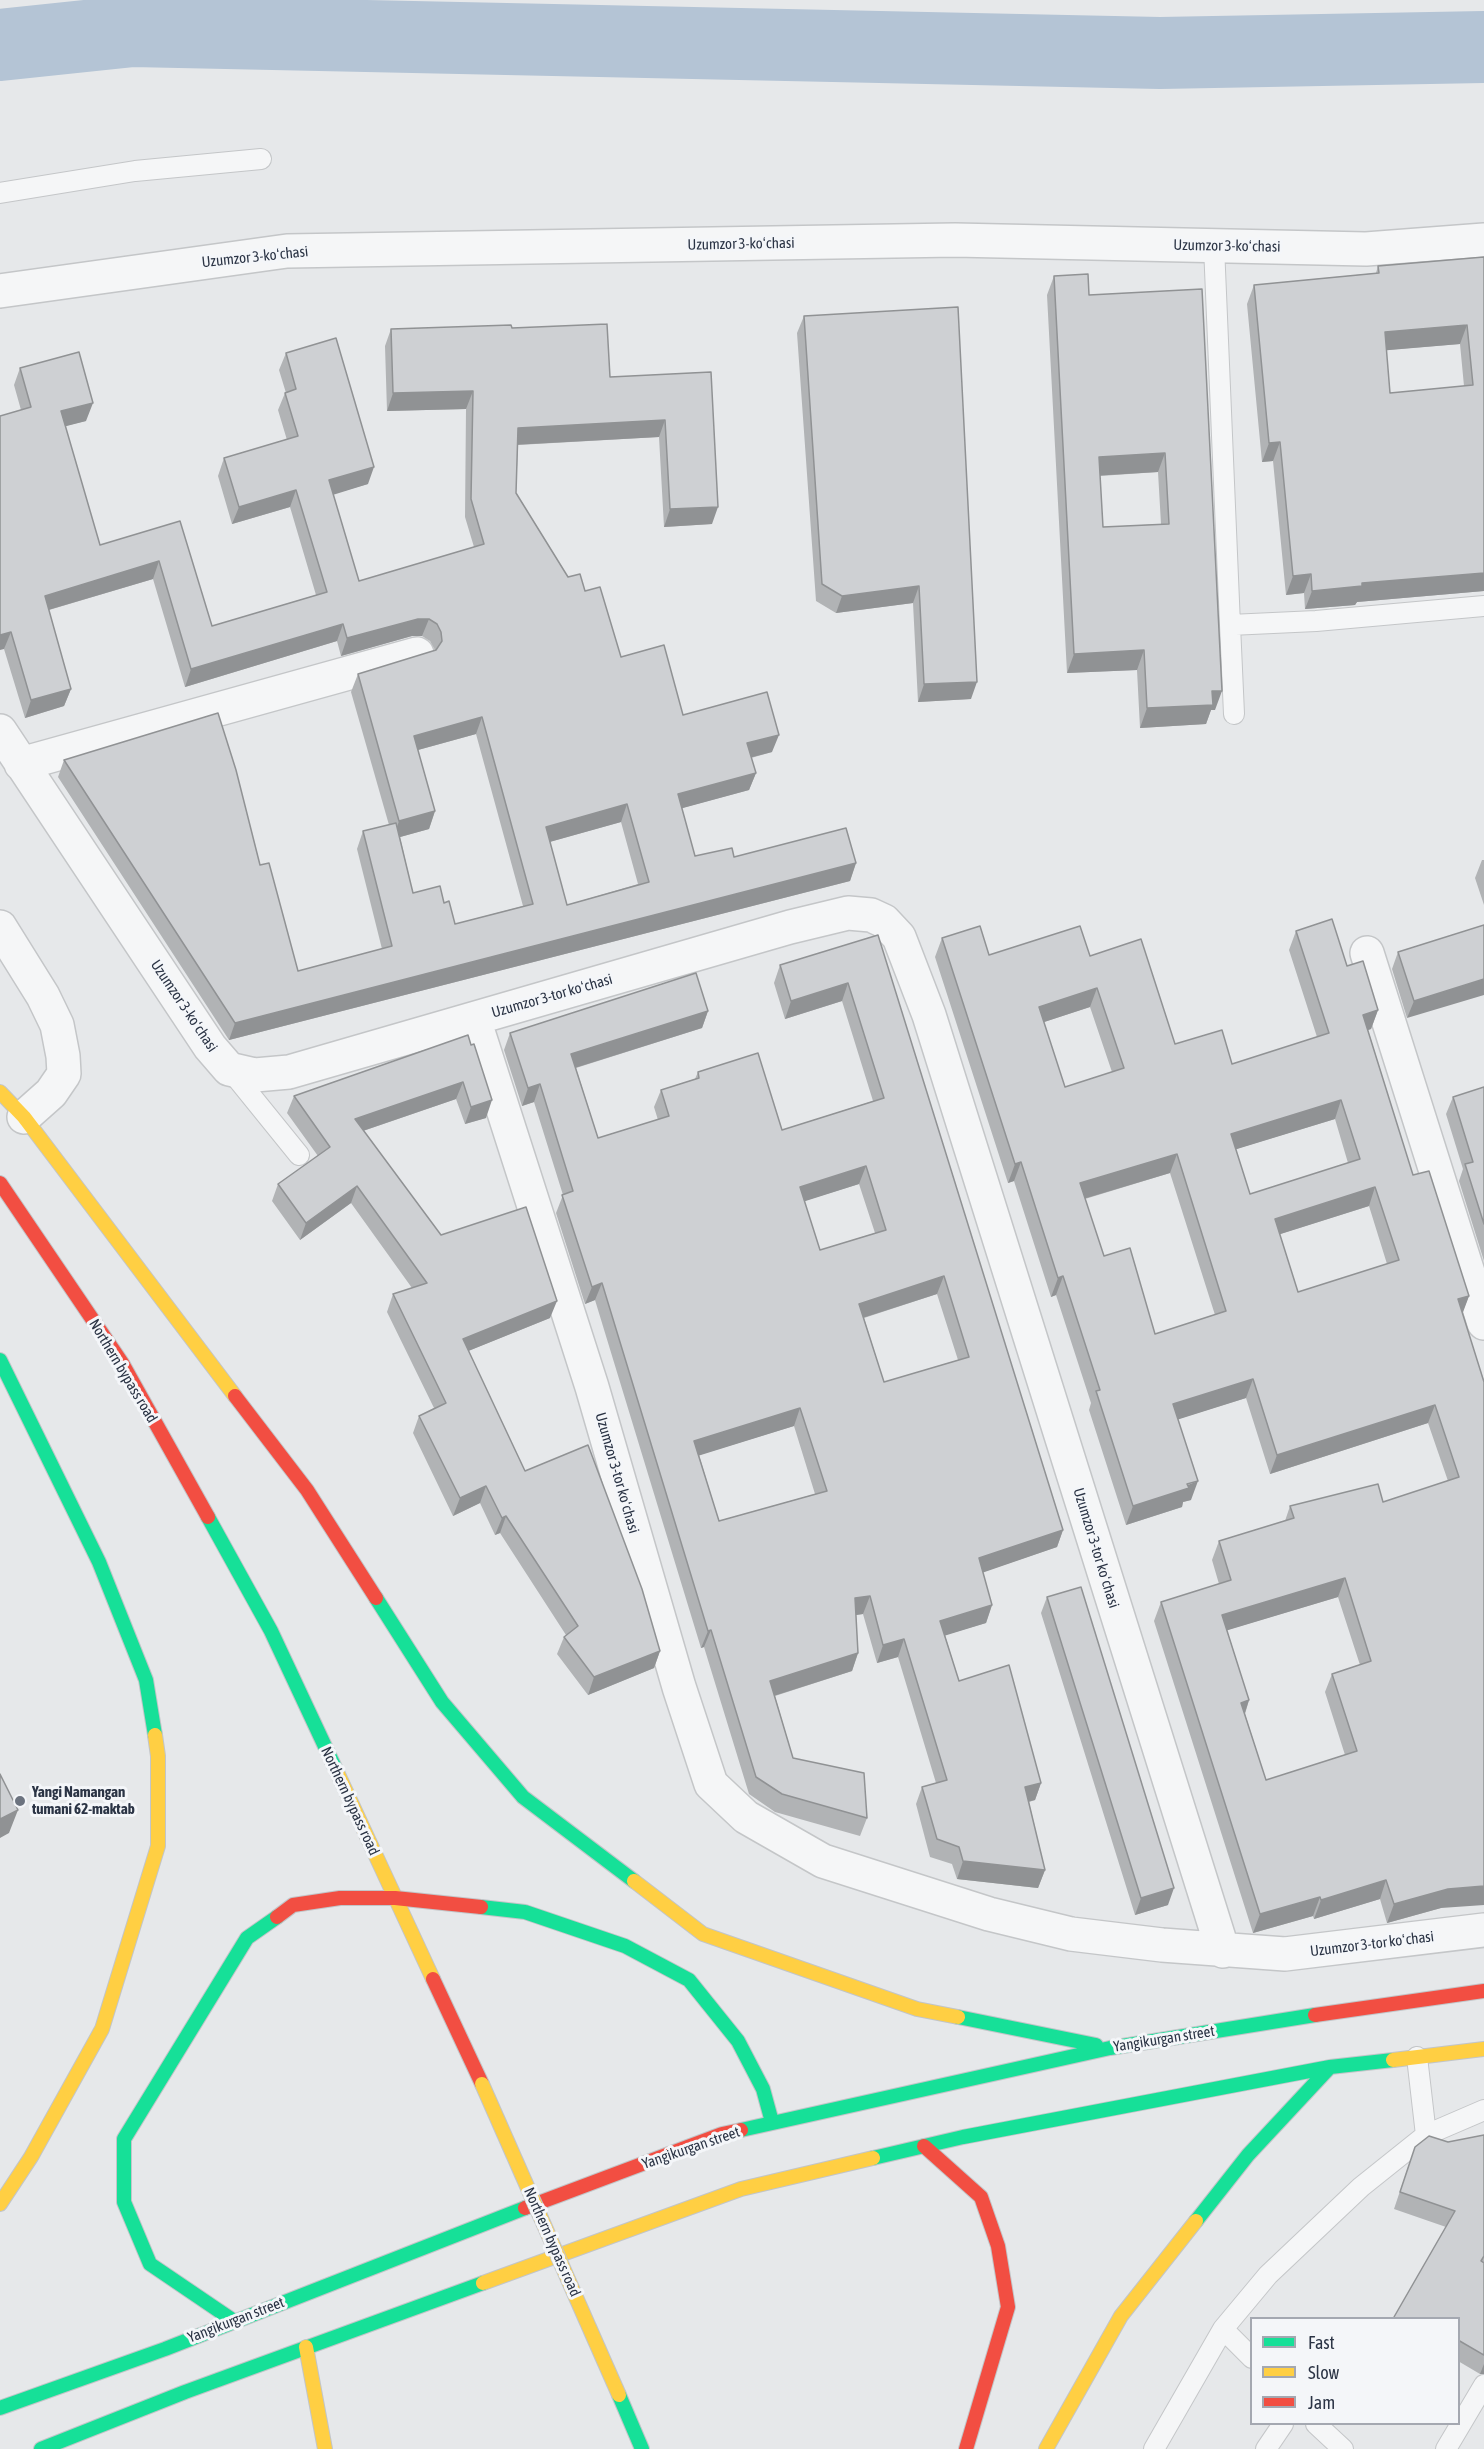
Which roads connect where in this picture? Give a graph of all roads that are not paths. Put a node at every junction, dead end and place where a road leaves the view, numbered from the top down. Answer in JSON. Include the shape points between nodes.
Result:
{"nodes":[{"id":1,"x":261,"y":159,"type":"dead end"},
{"id":2,"x":0,"y":194,"type":"edge"},
{"id":3,"x":1484,"y":240,"type":"edge"},
{"id":4,"x":1214,"y":246,"type":"junction"},
{"id":5,"x":0,"y":291,"type":"edge"},
{"id":6,"x":1484,"y":606,"type":"edge"},
{"id":7,"x":1230,"y":625,"type":"junction"},
{"id":8,"x":417,"y":654,"type":"edge"},
{"id":9,"x":1234,"y":714,"type":"dead end"},
{"id":10,"x":0,"y":731,"type":"edge"},
{"id":11,"x":21,"y":764,"type":"junction"},
{"id":12,"x":0,"y":927,"type":"edge"},
{"id":13,"x":1367,"y":953,"type":"dead end"},
{"id":14,"x":474,"y":1019,"type":"junction"},
{"id":15,"x":229,"y":1069,"type":"junction"},
{"id":16,"x":0,"y":1092,"type":"edge"},
{"id":17,"x":24,"y":1117,"type":"junction"},
{"id":18,"x":299,"y":1155,"type":"dead end"},
{"id":19,"x":0,"y":1183,"type":"edge"},
{"id":20,"x":1484,"y":1323,"type":"edge"},
{"id":21,"x":0,"y":1360,"type":"edge"},
{"id":22,"x":395,"y":1898,"type":"junction"},
{"id":23,"x":1484,"y":1930,"type":"edge"},
{"id":24,"x":1223,"y":1951,"type":"junction"},
{"id":25,"x":1484,"y":1991,"type":"edge"},
{"id":26,"x":1110,"y":2048,"type":"junction"},
{"id":27,"x":1484,"y":2049,"type":"edge"},
{"id":28,"x":1417,"y":2057,"type":"junction"},
{"id":29,"x":1330,"y":2067,"type":"junction"},
{"id":30,"x":1484,"y":2110,"type":"edge"},
{"id":31,"x":772,"y":2122,"type":"junction"},
{"id":32,"x":1426,"y":2135,"type":"junction"},
{"id":33,"x":924,"y":2146,"type":"junction"},
{"id":34,"x":0,"y":2204,"type":"edge"},
{"id":35,"x":234,"y":2321,"type":"junction"},
{"id":36,"x":1224,"y":2329,"type":"junction"},
{"id":37,"x":306,"y":2347,"type":"junction"},
{"id":38,"x":1250,"y":2357,"type":"edge"},
{"id":39,"x":1484,"y":2385,"type":"edge"},
{"id":40,"x":0,"y":2408,"type":"edge"},
{"id":41,"x":1282,"y":2425,"type":"edge"},
{"id":42,"x":1317,"y":2425,"type":"edge"},
{"id":43,"x":41,"y":2449,"type":"edge"},
{"id":44,"x":325,"y":2449,"type":"edge"},
{"id":45,"x":642,"y":2449,"type":"edge"},
{"id":46,"x":966,"y":2449,"type":"edge"},
{"id":47,"x":1046,"y":2449,"type":"edge"},
{"id":48,"x":1154,"y":2449,"type":"edge"},
{"id":49,"x":1266,"y":2449,"type":"edge"},
{"id":50,"x":1342,"y":2449,"type":"edge"},
{"id":51,"x":1446,"y":2449,"type":"edge"}],
"edges":[{"from":1,"to":2,"type":"lane","via":[[135,171]]},
{"from":3,"to":4,"type":"street","name":"Uzumzor 3-koʻchasi","via":[[1366,249]]},
{"from":4,"to":5,"type":"street","name":"Uzumzor 3-koʻchasi","via":[[955,240],[287,251]]},
{"from":4,"to":7,"type":"lane"},
{"from":6,"to":7,"type":"lane"},
{"from":7,"to":9,"type":"lane"},
{"from":8,"to":11,"type":"street"},
{"from":10,"to":11,"type":"street","name":"Uzumzor 3-koʻchasi"},
{"from":11,"to":15,"type":"street","name":"Uzumzor 3-koʻchasi","via":[[210,1047]]},
{"from":12,"to":17,"type":"street","via":[[57,1025],[63,1056],[64,1074],[51,1093]]},
{"from":13,"to":20,"type":"street"},
{"from":14,"to":15,"type":"street","via":[[290,1072],[255,1075]]},
{"from":14,"to":24,"type":"street","name":"Uzumzor 3-tor koʻchasi","via":[[592,1387],[711,1784],[746,1817],[823,1862],[989,1914],[1071,1934]]},
{"from":14,"to":24,"type":"street","name":"Uzumzor 3-tor koʻchasi","via":[[779,930],[848,914],[878,918],[899,937],[929,1016]]},
{"from":15,"to":18,"type":"lane"},
{"from":16,"to":17,"type":"main road"},
{"from":17,"to":26,"type":"main road","via":[[307,1490],[442,1701],[523,1797],[703,1934],[917,2009]]},
{"from":19,"to":22,"type":"main road","name":"Northern bypass road","via":[[122,1363],[271,1631]]},
{"from":21,"to":34,"type":"main road","via":[[99,1562],[146,1680],[159,1756],[158,1846],[102,2029],[31,2157]]},
{"from":22,"to":31,"type":"main road","via":[[525,1912],[625,1946],[689,1980],[738,2041],[763,2089]]},
{"from":22,"to":35,"type":"main road","via":[[340,1898],[293,1905],[247,1938],[124,2139],[124,2202],[150,2264]]},
{"from":22,"to":45,"type":"main road","name":"Northern bypass road","bridge":true,"via":[[482,2084]]},
{"from":23,"to":24,"type":"street","name":"Uzumzor 3-tor koʻchasi","via":[[1285,1954]]},
{"from":25,"to":26,"type":"main road","name":"Yangikurgan street"},
{"from":26,"to":31,"type":"main road","name":"Yangikurgan street"},
{"from":27,"to":28,"type":"main road"},
{"from":28,"to":29,"type":"main road"},
{"from":28,"to":32,"type":"lane"},
{"from":29,"to":33,"type":"main road"},
{"from":29,"to":47,"type":"main road","via":[[1248,2155],[1121,2316]]},
{"from":30,"to":32,"type":"lane"},
{"from":31,"to":35,"type":"main road","name":"Yangikurgan street","via":[[722,2134]]},
{"from":32,"to":36,"type":"lane","via":[[1360,2187],[1268,2275]]},
{"from":33,"to":37,"type":"main road","via":[[741,2189]]},
{"from":33,"to":46,"type":"main road","via":[[981,2197],[999,2246],[1008,2307]]},
{"from":35,"to":40,"type":"main road","name":"Yangikurgan street"},
{"from":36,"to":38,"type":"lane"},
{"from":36,"to":48,"type":"lane"},
{"from":37,"to":43,"type":"main road"},
{"from":37,"to":44,"type":"main road"},
{"from":39,"to":51,"type":"lane"},
{"from":41,"to":49,"type":"lane"},
{"from":42,"to":50,"type":"lane"}]}
